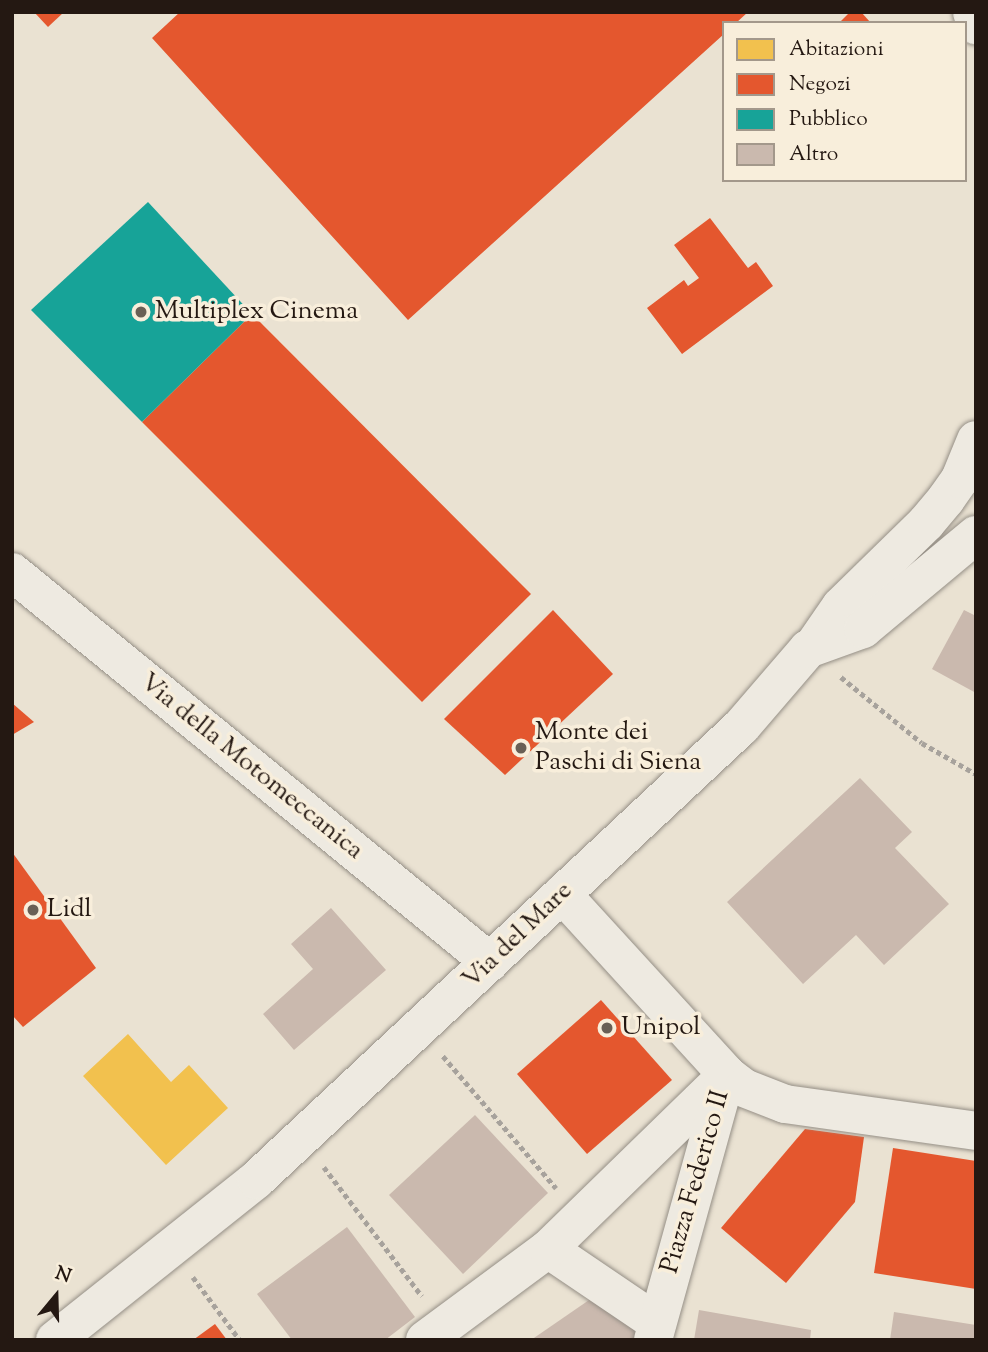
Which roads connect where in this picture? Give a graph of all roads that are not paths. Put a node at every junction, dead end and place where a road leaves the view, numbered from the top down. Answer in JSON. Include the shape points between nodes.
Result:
{"nodes":[{"id":1,"x":972,"y":12,"type":"edge"},
{"id":2,"x":976,"y":25,"type":"edge"},
{"id":3,"x":976,"y":440,"type":"edge"},
{"id":4,"x":976,"y":535,"type":"edge"},
{"id":5,"x":12,"y":572,"type":"edge"},
{"id":6,"x":811,"y":647,"type":"junction"},
{"id":7,"x":562,"y":894,"type":"junction"},
{"id":8,"x":490,"y":962,"type":"junction"},
{"id":9,"x":727,"y":1075,"type":"junction"},
{"id":10,"x":976,"y":1131,"type":"edge"},
{"id":11,"x":548,"y":1249,"type":"junction"},
{"id":12,"x":654,"y":1331,"type":"edge"},
{"id":13,"x":434,"y":1332,"type":"edge"},
{"id":14,"x":55,"y":1340,"type":"edge"}],
"edges":[{"from":1,"to":2,"type":"street"},
{"from":3,"to":6,"type":"street","name":"Via del Mare","via":[[946,499],[841,606]]},
{"from":4,"to":6,"type":"street","via":[[863,629]]},
{"from":5,"to":8,"type":"street","name":"Via della Motomeccanica"},
{"from":6,"to":7,"type":"street","name":"Via del Mare","via":[[741,727]]},
{"from":7,"to":8,"type":"street","name":"Via del Mare"},
{"from":7,"to":9,"type":"street"},
{"from":8,"to":14,"type":"street","name":"Via del Mare","via":[[256,1181]]},
{"from":9,"to":10,"type":"street","via":[[776,1102]]},
{"from":9,"to":11,"type":"street","name":"Piazza Federico II"},
{"from":9,"to":12,"type":"street","name":"Piazza Federico II"},
{"from":11,"to":12,"type":"street","name":"Piazza Federico II"},
{"from":11,"to":13,"type":"street"}]}
